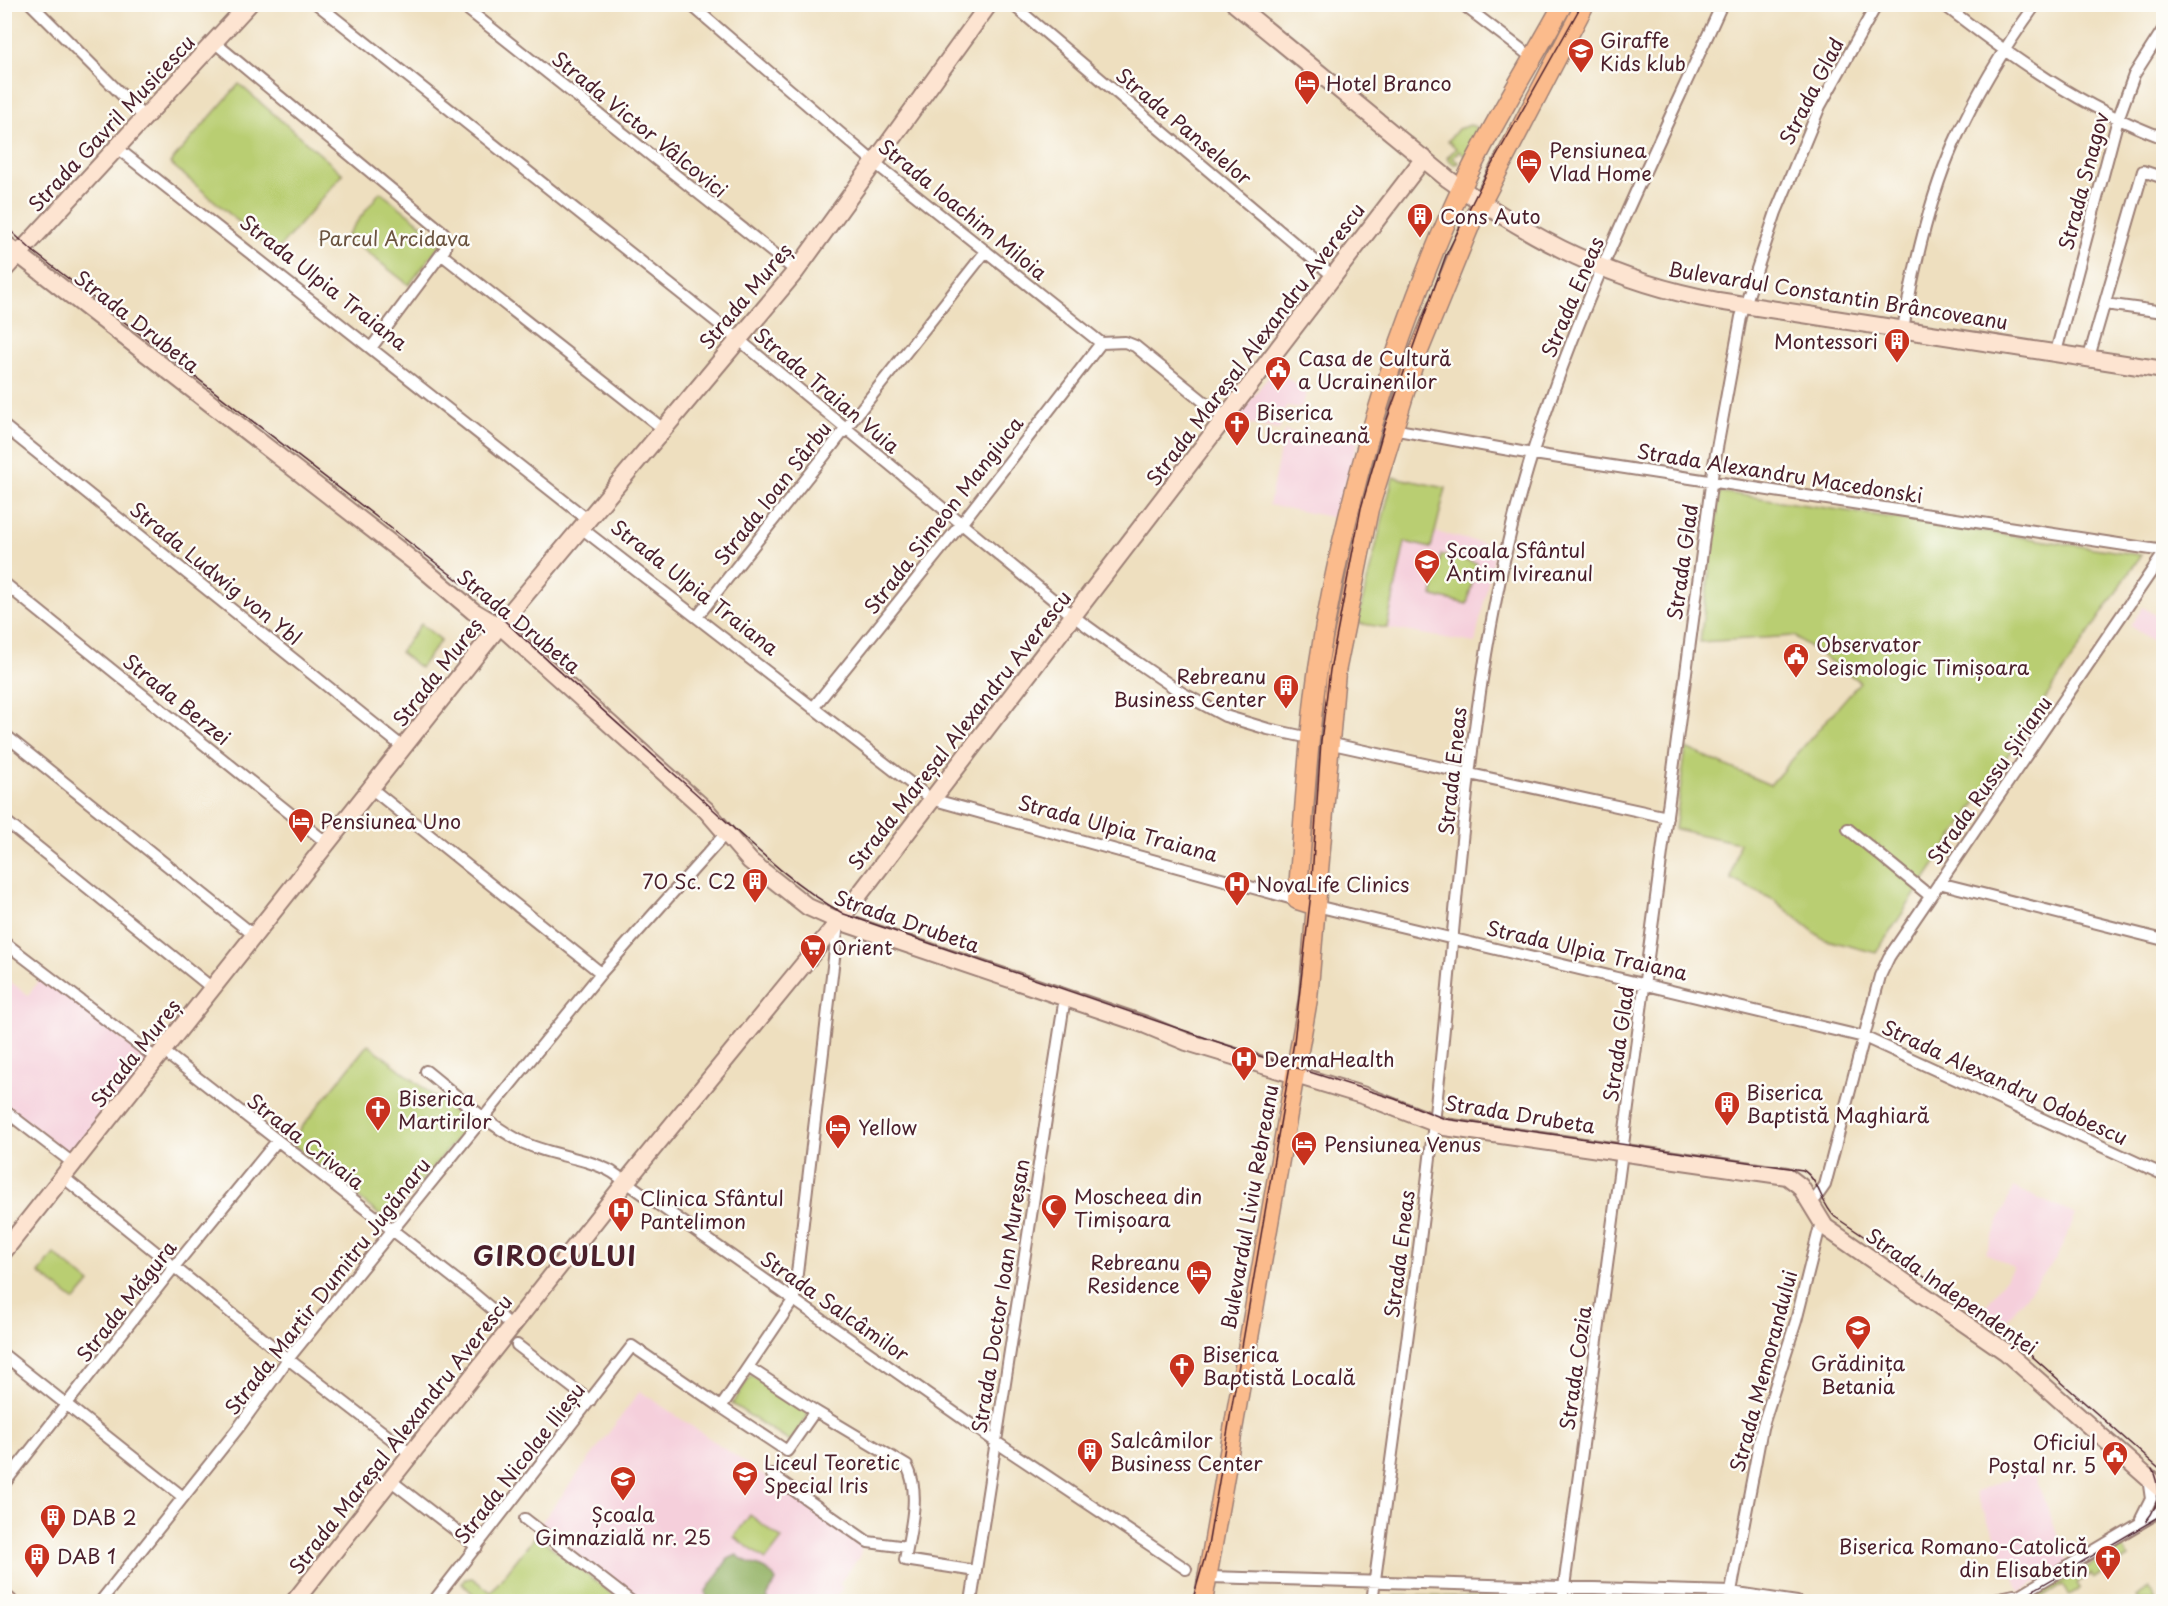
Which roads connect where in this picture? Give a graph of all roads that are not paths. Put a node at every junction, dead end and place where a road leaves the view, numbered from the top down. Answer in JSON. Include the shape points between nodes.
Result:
{"nodes":[{"id":1,"x":31,"y":4,"type":"edge"},
{"id":2,"x":249,"y":4,"type":"edge"},
{"id":3,"x":317,"y":4,"type":"edge"},
{"id":4,"x":461,"y":4,"type":"edge"},
{"id":5,"x":690,"y":4,"type":"edge"},
{"id":6,"x":989,"y":4,"type":"edge"},
{"id":7,"x":1012,"y":4,"type":"edge"},
{"id":8,"x":1235,"y":4,"type":"edge"},
{"id":9,"x":1462,"y":4,"type":"edge"},
{"id":10,"x":1563,"y":4,"type":"edge"},
{"id":11,"x":1585,"y":4,"type":"edge"},
{"id":12,"x":1722,"y":4,"type":"edge"},
{"id":13,"x":1877,"y":4,"type":"edge"},
{"id":14,"x":1943,"y":4,"type":"edge"},
{"id":15,"x":2036,"y":4,"type":"edge"},
{"id":16,"x":2163,"y":28,"type":"edge"},
{"id":17,"x":214,"y":42,"type":"junction"},
{"id":18,"x":2003,"y":51,"type":"junction"},
{"id":19,"x":1534,"y":59,"type":"junction"},
{"id":20,"x":145,"y":118,"type":"junction"},
{"id":21,"x":2118,"y":118,"type":"junction"},
{"id":22,"x":2163,"y":138,"type":"edge"},
{"id":23,"x":117,"y":148,"type":"junction"},
{"id":24,"x":1424,"y":158,"type":"junction"},
{"id":25,"x":875,"y":162,"type":"junction"},
{"id":26,"x":2163,"y":178,"type":"edge"},
{"id":27,"x":1461,"y":189,"type":"junction"},
{"id":28,"x":1481,"y":203,"type":"junction"},
{"id":29,"x":4,"y":243,"type":"edge"},
{"id":30,"x":986,"y":250,"type":"junction"},
{"id":31,"x":441,"y":254,"type":"junction"},
{"id":32,"x":18,"y":255,"type":"junction"},
{"id":33,"x":1602,"y":268,"type":"junction"},
{"id":34,"x":4,"y":270,"type":"edge"},
{"id":35,"x":796,"y":271,"type":"junction"},
{"id":36,"x":1333,"y":276,"type":"junction"},
{"id":37,"x":2105,"y":303,"type":"junction"},
{"id":38,"x":1744,"y":306,"type":"junction"},
{"id":39,"x":2163,"y":312,"type":"edge"},
{"id":40,"x":1903,"y":329,"type":"junction"},
{"id":41,"x":737,"y":339,"type":"junction"},
{"id":42,"x":1101,"y":343,"type":"junction"},
{"id":43,"x":371,"y":348,"type":"junction"},
{"id":44,"x":2056,"y":352,"type":"junction"},
{"id":45,"x":2089,"y":357,"type":"junction"},
{"id":46,"x":2163,"y":369,"type":"edge"},
{"id":47,"x":1224,"y":418,"type":"junction"},
{"id":48,"x":4,"y":426,"type":"edge"},
{"id":49,"x":662,"y":428,"type":"junction"},
{"id":50,"x":846,"y":429,"type":"junction"},
{"id":51,"x":1392,"y":429,"type":"junction"},
{"id":52,"x":1532,"y":454,"type":"junction"},
{"id":53,"x":1712,"y":480,"type":"junction"},
{"id":54,"x":584,"y":523,"type":"junction"},
{"id":55,"x":961,"y":524,"type":"junction"},
{"id":56,"x":2163,"y":552,"type":"edge"},
{"id":57,"x":4,"y":583,"type":"edge"},
{"id":58,"x":1073,"y":615,"type":"junction"},
{"id":59,"x":697,"y":617,"type":"junction"},
{"id":60,"x":499,"y":627,"type":"junction"},
{"id":61,"x":813,"y":708,"type":"junction"},
{"id":62,"x":4,"y":734,"type":"edge"},
{"id":63,"x":1310,"y":738,"type":"junction"},
{"id":64,"x":1328,"y":744,"type":"junction"},
{"id":65,"x":404,"y":748,"type":"junction"},
{"id":66,"x":1469,"y":775,"type":"junction"},
{"id":67,"x":372,"y":789,"type":"junction"},
{"id":68,"x":931,"y":799,"type":"junction"},
{"id":69,"x":1667,"y":816,"type":"junction"},
{"id":70,"x":4,"y":820,"type":"edge"},
{"id":71,"x":1848,"y":829,"type":"dead end"},
{"id":72,"x":726,"y":833,"type":"junction"},
{"id":73,"x":328,"y":844,"type":"junction"},
{"id":74,"x":1939,"y":883,"type":"junction"},
{"id":75,"x":1930,"y":896,"type":"junction"},
{"id":76,"x":1297,"y":900,"type":"junction"},
{"id":77,"x":1316,"y":906,"type":"junction"},
{"id":78,"x":839,"y":921,"type":"junction"},
{"id":79,"x":255,"y":936,"type":"junction"},
{"id":80,"x":2163,"y":940,"type":"edge"},
{"id":81,"x":1453,"y":941,"type":"junction"},
{"id":82,"x":4,"y":942,"type":"edge"},
{"id":83,"x":601,"y":973,"type":"junction"},
{"id":84,"x":1644,"y":986,"type":"junction"},
{"id":85,"x":212,"y":988,"type":"junction"},
{"id":86,"x":1065,"y":997,"type":"junction"},
{"id":87,"x":1864,"y":1037,"type":"junction"},
{"id":88,"x":160,"y":1055,"type":"junction"},
{"id":89,"x":426,"y":1071,"type":"dead end"},
{"id":90,"x":1295,"y":1076,"type":"junction"},
{"id":91,"x":4,"y":1110,"type":"edge"},
{"id":92,"x":485,"y":1118,"type":"junction"},
{"id":93,"x":1434,"y":1123,"type":"junction"},
{"id":94,"x":277,"y":1141,"type":"junction"},
{"id":95,"x":1622,"y":1152,"type":"junction"},
{"id":96,"x":68,"y":1171,"type":"junction"},
{"id":97,"x":2163,"y":1175,"type":"edge"},
{"id":98,"x":626,"y":1182,"type":"junction"},
{"id":99,"x":1809,"y":1201,"type":"junction"},
{"id":100,"x":1821,"y":1222,"type":"junction"},
{"id":101,"x":392,"y":1231,"type":"junction"},
{"id":102,"x":4,"y":1251,"type":"edge"},
{"id":103,"x":174,"y":1266,"type":"junction"},
{"id":104,"x":794,"y":1299,"type":"junction"},
{"id":105,"x":512,"y":1326,"type":"junction"},
{"id":106,"x":517,"y":1345,"type":"dead end"},
{"id":107,"x":4,"y":1355,"type":"edge"},
{"id":108,"x":288,"y":1359,"type":"junction"},
{"id":109,"x":748,"y":1366,"type":"junction"},
{"id":110,"x":590,"y":1401,"type":"junction"},
{"id":111,"x":67,"y":1407,"type":"junction"},
{"id":112,"x":721,"y":1407,"type":"junction"},
{"id":113,"x":814,"y":1411,"type":"junction"},
{"id":114,"x":996,"y":1442,"type":"junction"},
{"id":115,"x":411,"y":1454,"type":"junction"},
{"id":116,"x":772,"y":1475,"type":"dead end"},
{"id":117,"x":2148,"y":1478,"type":"junction"},
{"id":118,"x":390,"y":1480,"type":"junction"},
{"id":119,"x":4,"y":1484,"type":"edge"},
{"id":120,"x":2163,"y":1492,"type":"edge"},
{"id":121,"x":183,"y":1497,"type":"junction"},
{"id":122,"x":2163,"y":1509,"type":"edge"},
{"id":123,"x":525,"y":1519,"type":"dead end"},
{"id":124,"x":2138,"y":1523,"type":"junction"},
{"id":125,"x":477,"y":1547,"type":"junction"},
{"id":126,"x":907,"y":1547,"type":"junction"},
{"id":127,"x":1186,"y":1569,"type":"dead end"},
{"id":128,"x":976,"y":1571,"type":"junction"},
{"id":129,"x":1209,"y":1577,"type":"junction"},
{"id":130,"x":1375,"y":1582,"type":"junction"},
{"id":131,"x":1564,"y":1588,"type":"junction"},
{"id":132,"x":2026,"y":1590,"type":"junction"},
{"id":133,"x":1730,"y":1597,"type":"edge"},
{"id":134,"x":4,"y":1598,"type":"edge"},
{"id":135,"x":9,"y":1602,"type":"edge"},
{"id":136,"x":100,"y":1602,"type":"edge"},
{"id":137,"x":294,"y":1602,"type":"edge"},
{"id":138,"x":434,"y":1602,"type":"edge"},
{"id":139,"x":632,"y":1602,"type":"edge"},
{"id":140,"x":971,"y":1602,"type":"edge"},
{"id":141,"x":1203,"y":1602,"type":"edge"},
{"id":142,"x":1372,"y":1602,"type":"edge"},
{"id":143,"x":1562,"y":1602,"type":"edge"},
{"id":144,"x":1797,"y":1602,"type":"edge"},
{"id":145,"x":1981,"y":1602,"type":"edge"},
{"id":146,"x":2008,"y":1602,"type":"edge"}],
"edges":[{"from":1,"to":20,"type":"street"},
{"from":2,"to":17,"type":"street","name":"Strada Gavril Musicescu"},
{"from":3,"to":41,"type":"street","name":"Strada Traian Vuia"},
{"from":4,"to":35,"type":"street","name":"Strada Victor Vâlcovici"},
{"from":5,"to":25,"type":"street","name":"Strada Ioachim Miloia"},
{"from":6,"to":25,"type":"street","name":"Strada Mureș"},
{"from":7,"to":36,"type":"street","name":"Strada Panselelor"},
{"from":8,"to":24,"type":"street","name":"Bulevardul Constantin Brâncoveanu"},
{"from":9,"to":19,"type":"street"},
{"from":10,"to":19,"type":"main road"},
{"from":11,"to":28,"type":"main road","name":"Bulevardul Liviu Rebreanu"},
{"from":12,"to":33,"type":"street","name":"Strada Eneas"},
{"from":13,"to":38,"type":"street","name":"Strada Glad","via":[[1820,106],[1795,162]]},
{"from":14,"to":18,"type":"street"},
{"from":15,"to":18,"type":"street"},
{"from":16,"to":21,"type":"street","name":"Strada Snagov","via":[[2134,75]]},
{"from":17,"to":20,"type":"street","name":"Strada Gavril Musicescu"},
{"from":17,"to":31,"type":"street","via":[[439,227],[446,239]]},
{"from":18,"to":21,"type":"street","via":[[2062,90]]},
{"from":18,"to":40,"type":"street","via":[[1953,145],[1921,244]]},
{"from":19,"to":27,"type":"main road"},
{"from":20,"to":23,"type":"street","name":"Strada Gavril Musicescu"},
{"from":21,"to":22,"type":"street"},
{"from":21,"to":44,"type":"street","name":"Strada Snagov"},
{"from":23,"to":32,"type":"street","name":"Strada Gavril Musicescu"},
{"from":23,"to":43,"type":"street","name":"Strada Ulpia Traiana"},
{"from":24,"to":27,"type":"street","name":"Bulevardul Constantin Brâncoveanu"},
{"from":24,"to":36,"type":"street","name":"Strada Mareșal Alexandru Averescu"},
{"from":25,"to":30,"type":"street","name":"Strada Ioachim Miloia"},
{"from":25,"to":35,"type":"street","name":"Strada Mureș"},
{"from":26,"to":37,"type":"street","via":[[2143,171]]},
{"from":27,"to":28,"type":"street","name":"Bulevardul Constantin Brâncoveanu"},
{"from":27,"to":63,"type":"main road","via":[[1408,324],[1349,511],[1322,646]]},
{"from":28,"to":33,"type":"street","name":"Bulevardul Constantin Brâncoveanu","via":[[1542,242]]},
{"from":28,"to":51,"type":"main road","name":"Bulevardul Liviu Rebreanu","via":[[1430,320]]},
{"from":29,"to":32,"type":"street","name":"Strada Drubeta"},
{"from":30,"to":42,"type":"street","name":"Strada Ioachim Miloia"},
{"from":30,"to":50,"type":"street","name":"Strada Ioan Sârbu"},
{"from":31,"to":43,"type":"street"},
{"from":31,"to":49,"type":"street"},
{"from":32,"to":34,"type":"street","name":"Strada Gavril Musicescu"},
{"from":32,"to":60,"type":"street","name":"Strada Drubeta","via":[[473,611]]},
{"from":33,"to":38,"type":"street","name":"Bulevardul Constantin Brâncoveanu","via":[[1672,291]]},
{"from":33,"to":52,"type":"street","name":"Strada Eneas","via":[[1562,364]]},
{"from":35,"to":41,"type":"street","name":"Strada Mureș"},
{"from":36,"to":47,"type":"street","name":"Strada Mareșal Alexandru Averescu"},
{"from":37,"to":39,"type":"street"},
{"from":37,"to":45,"type":"street"},
{"from":38,"to":40,"type":"street","name":"Bulevardul Constantin Brâncoveanu"},
{"from":38,"to":53,"type":"street","name":"Strada Glad"},
{"from":40,"to":44,"type":"street","name":"Bulevardul Constantin Brâncoveanu"},
{"from":41,"to":49,"type":"street","name":"Strada Mureș"},
{"from":41,"to":50,"type":"street","name":"Strada Traian Vuia"},
{"from":42,"to":47,"type":"street","via":[[1125,342],[1135,346]]},
{"from":42,"to":55,"type":"street","name":"Strada Simeon Mangiuca"},
{"from":43,"to":54,"type":"street","name":"Strada Ulpia Traiana"},
{"from":44,"to":45,"type":"street","name":"Bulevardul Constantin Brâncoveanu"},
{"from":45,"to":46,"type":"street","name":"Bulevardul Constantin Brâncoveanu"},
{"from":47,"to":58,"type":"street","name":"Strada Mareșal Alexandru Averescu"},
{"from":48,"to":65,"type":"street","name":"Strada Ludwig von Ybl"},
{"from":49,"to":54,"type":"street","name":"Strada Mureș"},
{"from":50,"to":55,"type":"street","name":"Strada Traian Vuia"},
{"from":50,"to":59,"type":"street","name":"Strada Ioan Sârbu"},
{"from":51,"to":52,"type":"street","name":"Strada Alexandru Macedonski"},
{"from":51,"to":64,"type":"main road","name":"Bulevardul Liviu Rebreanu","via":[[1352,582]]},
{"from":52,"to":53,"type":"street","name":"Strada Alexandru Macedonski"},
{"from":52,"to":66,"type":"street","name":"Strada Eneas","via":[[1492,616]]},
{"from":53,"to":56,"type":"street","name":"Strada Alexandru Macedonski"},
{"from":53,"to":69,"type":"street","name":"Strada Glad"},
{"from":54,"to":59,"type":"street","name":"Strada Ulpia Traiana"},
{"from":54,"to":60,"type":"street","name":"Strada Mureș"},
{"from":55,"to":58,"type":"street","name":"Strada Traian Vuia"},
{"from":55,"to":61,"type":"street","name":"Strada Simeon Mangiuca"},
{"from":56,"to":74,"type":"street","name":"Strada Russu Șirianu"},
{"from":57,"to":73,"type":"street","name":"Strada Berzei"},
{"from":58,"to":63,"type":"street","name":"Strada Traian Vuia","via":[[1144,668],[1226,716]]},
{"from":58,"to":68,"type":"street","name":"Strada Mareșal Alexandru Averescu"},
{"from":59,"to":61,"type":"street","name":"Strada Ulpia Traiana"},
{"from":60,"to":65,"type":"street","name":"Strada Mureș"},
{"from":60,"to":72,"type":"street","name":"Strada Drubeta"},
{"from":61,"to":68,"type":"street","name":"Strada Ulpia Traiana"},
{"from":62,"to":79,"type":"street"},
{"from":63,"to":76,"type":"main road"},
{"from":64,"to":66,"type":"street"},
{"from":64,"to":77,"type":"main road","name":"Bulevardul Liviu Rebreanu"},
{"from":65,"to":67,"type":"street","name":"Strada Mureș"},
{"from":66,"to":69,"type":"street"},
{"from":66,"to":81,"type":"street","name":"Strada Eneas"},
{"from":67,"to":73,"type":"street","name":"Strada Mureș"},
{"from":67,"to":83,"type":"street"},
{"from":68,"to":76,"type":"street","name":"Strada Ulpia Traiana"},
{"from":68,"to":78,"type":"street","name":"Strada Mareșal Alexandru Averescu"},
{"from":69,"to":84,"type":"street","name":"Strada Glad"},
{"from":70,"to":85,"type":"street"},
{"from":71,"to":75,"type":"street"},
{"from":72,"to":78,"type":"street","name":"Strada Drubeta","via":[[750,861],[808,907]]},
{"from":72,"to":83,"type":"street","name":"Strada Martir Dumitru Jugănaru"},
{"from":73,"to":79,"type":"street","name":"Strada Mureș"},
{"from":74,"to":75,"type":"street","name":"Strada Russu Șirianu"},
{"from":74,"to":80,"type":"street"},
{"from":75,"to":87,"type":"street","name":"Strada Russu Șirianu","via":[[1885,967]]},
{"from":76,"to":77,"type":"main road","name":"Strada Ulpia Traiana"},
{"from":77,"to":81,"type":"street","name":"Strada Ulpia Traiana"},
{"from":77,"to":90,"type":"main road","name":"Bulevardul Liviu Rebreanu","via":[[1308,999]]},
{"from":78,"to":86,"type":"street","name":"Strada Drubeta"},
{"from":78,"to":98,"type":"street","name":"Strada Mareșal Alexandru Averescu"},
{"from":78,"to":104,"type":"street"},
{"from":79,"to":85,"type":"street","name":"Strada Mureș"},
{"from":81,"to":84,"type":"street","name":"Strada Ulpia Traiana"},
{"from":81,"to":93,"type":"street","name":"Strada Eneas"},
{"from":82,"to":88,"type":"street","name":"Strada Crivaia"},
{"from":83,"to":92,"type":"street","name":"Strada Martir Dumitru Jugănaru"},
{"from":84,"to":87,"type":"street","name":"Strada Ulpia Traiana"},
{"from":84,"to":95,"type":"street","name":"Strada Glad"},
{"from":85,"to":88,"type":"street","name":"Strada Mureș"},
{"from":86,"to":90,"type":"street","name":"Strada Drubeta"},
{"from":86,"to":114,"type":"street","name":"Strada Doctor Ioan Mureșan"},
{"from":87,"to":97,"type":"street","name":"Strada Alexandru Odobescu"},
{"from":87,"to":99,"type":"street","via":[[1825,1185]]},
{"from":88,"to":94,"type":"street","name":"Strada Crivaia"},
{"from":88,"to":96,"type":"street","name":"Strada Mureș"},
{"from":89,"to":92,"type":"street","name":"Strada Salcâmilor"},
{"from":90,"to":93,"type":"street","name":"Strada Drubeta","via":[[1365,1096]]},
{"from":90,"to":129,"type":"main road","name":"Bulevardul Liviu Rebreanu"},
{"from":91,"to":96,"type":"street"},
{"from":92,"to":98,"type":"street","name":"Strada Salcâmilor","via":[[520,1141],[597,1164]]},
{"from":92,"to":101,"type":"street","name":"Strada Martir Dumitru Jugănaru"},
{"from":93,"to":95,"type":"street","name":"Strada Drubeta"},
{"from":93,"to":130,"type":"street","name":"Strada Eneas"},
{"from":94,"to":101,"type":"street","name":"Strada Crivaia"},
{"from":94,"to":103,"type":"street","name":"Strada Măgura"},
{"from":95,"to":99,"type":"street","name":"Strada Drubeta","via":[[1777,1173],[1794,1180]]},
{"from":95,"to":131,"type":"street","name":"Strada Cozia"},
{"from":96,"to":102,"type":"street","name":"Strada Mureș"},
{"from":96,"to":103,"type":"street"},
{"from":98,"to":104,"type":"street","name":"Strada Salcâmilor"},
{"from":98,"to":105,"type":"street","name":"Strada Mareșal Alexandru Averescu"},
{"from":99,"to":100,"type":"street","name":"Strada Drubeta"},
{"from":100,"to":117,"type":"street","name":"Strada Independenței","via":[[2006,1352]]},
{"from":100,"to":133,"type":"street","name":"Strada Memorandului","via":[[1796,1321],[1762,1428]]},
{"from":101,"to":105,"type":"street","name":"Strada Crivaia"},
{"from":101,"to":108,"type":"street","name":"Strada Martir Dumitru Jugănaru"},
{"from":103,"to":108,"type":"street"},
{"from":103,"to":111,"type":"street","name":"Strada Măgura"},
{"from":104,"to":109,"type":"street"},
{"from":104,"to":114,"type":"street","name":"Strada Salcâmilor"},
{"from":105,"to":115,"type":"street","name":"Strada Mareșal Alexandru Averescu"},
{"from":106,"to":110,"type":"street"},
{"from":107,"to":111,"type":"street"},
{"from":108,"to":115,"type":"street"},
{"from":108,"to":121,"type":"street","name":"Strada Martir Dumitru Jugănaru"},
{"from":109,"to":112,"type":"street"},
{"from":109,"to":113,"type":"street"},
{"from":110,"to":112,"type":"street","name":"Strada Nicolae Ilieșu","via":[[632,1346]]},
{"from":110,"to":125,"type":"street","name":"Strada Nicolae Ilieșu"},
{"from":111,"to":119,"type":"street","name":"Strada Măgura"},
{"from":111,"to":121,"type":"street"},
{"from":112,"to":113,"type":"street","via":[[788,1452]]},
{"from":113,"to":126,"type":"street","via":[[907,1466],[914,1478]]},
{"from":114,"to":127,"type":"street","name":"Strada Salcâmilor"},
{"from":114,"to":128,"type":"street","name":"Strada Doctor Ioan Mureșan"},
{"from":115,"to":118,"type":"street","name":"Strada Mareșal Alexandru Averescu"},
{"from":116,"to":126,"type":"street","via":[[868,1542]]},
{"from":117,"to":120,"type":"street","name":"Strada Independenței"},
{"from":117,"to":124,"type":"street","via":[[2150,1507]]},
{"from":118,"to":125,"type":"street"},
{"from":118,"to":137,"type":"street","name":"Strada Mareșal Alexandru Averescu"},
{"from":121,"to":136,"type":"street","name":"Strada Martir Dumitru Jugănaru"},
{"from":122,"to":124,"type":"street"},
{"from":123,"to":139,"type":"street"},
{"from":124,"to":132,"type":"street"},
{"from":125,"to":138,"type":"street","name":"Strada Nicolae Ilieșu"},
{"from":126,"to":128,"type":"street","via":[[905,1560]]},
{"from":128,"to":140,"type":"street","name":"Strada Doctor Ioan Mureșan"},
{"from":129,"to":130,"type":"street"},
{"from":129,"to":141,"type":"main road","name":"Bulevardul Liviu Rebreanu"},
{"from":130,"to":131,"type":"street"},
{"from":130,"to":142,"type":"street","name":"Strada Eneas"},
{"from":131,"to":133,"type":"street"},
{"from":131,"to":143,"type":"street","name":"Strada Cozia"},
{"from":132,"to":145,"type":"street"},
{"from":132,"to":146,"type":"street"},
{"from":133,"to":144,"type":"street"},
{"from":134,"to":135,"type":"street"}]}
